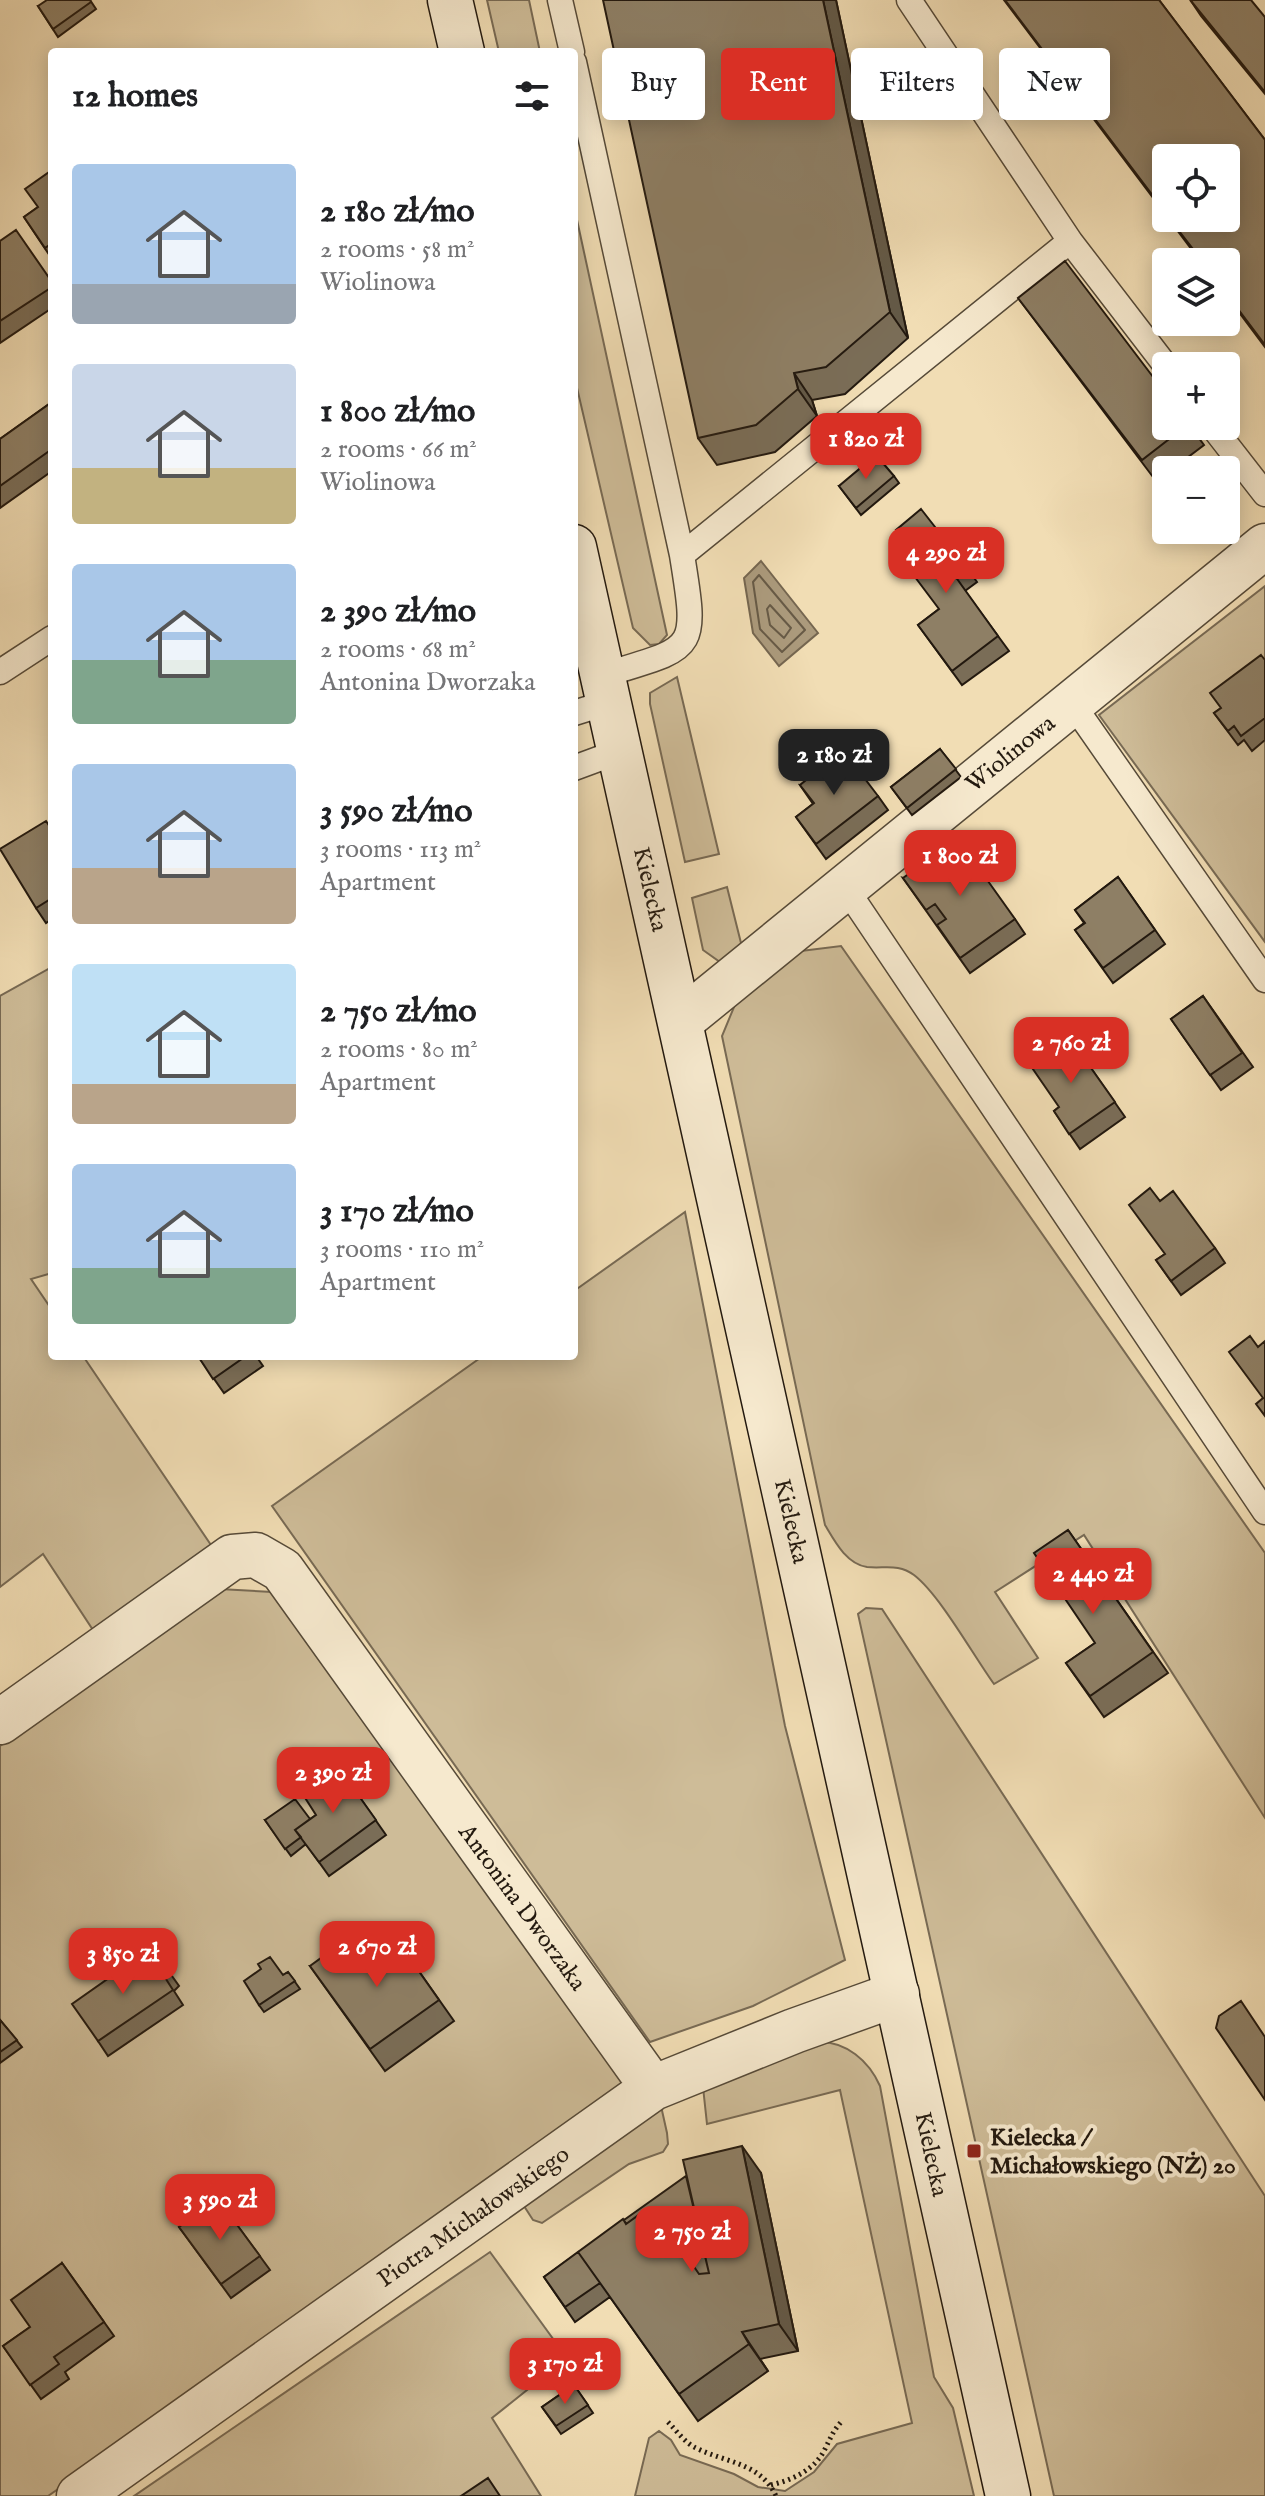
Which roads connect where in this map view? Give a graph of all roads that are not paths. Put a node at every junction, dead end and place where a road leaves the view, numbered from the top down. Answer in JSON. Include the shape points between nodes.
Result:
{"nodes":[{"id":1,"x":450,"y":0,"type":"edge"},
{"id":2,"x":560,"y":0,"type":"edge"},
{"id":3,"x":909,"y":0,"type":"edge"},
{"id":4,"x":461,"y":48,"type":"edge"},
{"id":5,"x":571,"y":48,"type":"edge"},
{"id":6,"x":578,"y":80,"type":"edge"},
{"id":7,"x":1070,"y":241,"type":"junction"},
{"id":8,"x":1155,"y":352,"type":"edge"},
{"id":9,"x":1223,"y":440,"type":"edge"},
{"id":10,"x":1265,"y":494,"type":"edge"},
{"id":11,"x":1265,"y":546,"type":"edge"},
{"id":12,"x":682,"y":555,"type":"junction"},
{"id":13,"x":578,"y":576,"type":"edge"},
{"id":14,"x":48,"y":641,"type":"edge"},
{"id":15,"x":0,"y":672,"type":"edge"},
{"id":16,"x":595,"y":697,"type":"edge"},
{"id":17,"x":1072,"y":703,"type":"junction"},
{"id":18,"x":620,"y":751,"type":"junction"},
{"id":19,"x":578,"y":767,"type":"edge"},
{"id":20,"x":845,"y":887,"type":"junction"},
{"id":21,"x":1265,"y":980,"type":"edge"},
{"id":22,"x":681,"y":1021,"type":"junction"},
{"id":23,"x":1265,"y":1512,"type":"edge"},
{"id":24,"x":0,"y":1722,"type":"edge"},
{"id":25,"x":897,"y":1994,"type":"junction"},
{"id":26,"x":653,"y":2088,"type":"junction"},
{"id":27,"x":79,"y":2496,"type":"edge"},
{"id":28,"x":1008,"y":2496,"type":"edge"}],
"edges":[{"from":1,"to":4,"type":"street"},
{"from":2,"to":5,"type":"lane"},
{"from":3,"to":7,"type":"lane"},
{"from":6,"to":12,"type":"lane"},
{"from":7,"to":8,"type":"lane"},
{"from":7,"to":12,"type":"lane"},
{"from":9,"to":10,"type":"lane"},
{"from":11,"to":17,"type":"street","name":"Wiolinowa"},
{"from":12,"to":16,"type":"lane","via":[[693,621],[687,636],[672,653]]},
{"from":13,"to":16,"type":"street","name":"Kielecka"},
{"from":14,"to":15,"type":"lane"},
{"from":16,"to":18,"type":"street","name":"Kielecka"},
{"from":17,"to":20,"type":"street","name":"Wiolinowa"},
{"from":17,"to":21,"type":"lane"},
{"from":18,"to":19,"type":"lane"},
{"from":18,"to":22,"type":"street","name":"Kielecka"},
{"from":20,"to":22,"type":"street","name":"Wiolinowa"},
{"from":20,"to":23,"type":"lane"},
{"from":22,"to":25,"type":"street","name":"Kielecka"},
{"from":24,"to":26,"type":"street","name":"Antonina Dworzaka","via":[[232,1557],[256,1555],[282,1570]]},
{"from":25,"to":26,"type":"street","name":"Piotra Michałowskiego"},
{"from":25,"to":28,"type":"street","name":"Kielecka"},
{"from":26,"to":27,"type":"street","name":"Piotra Michałowskiego"}]}
